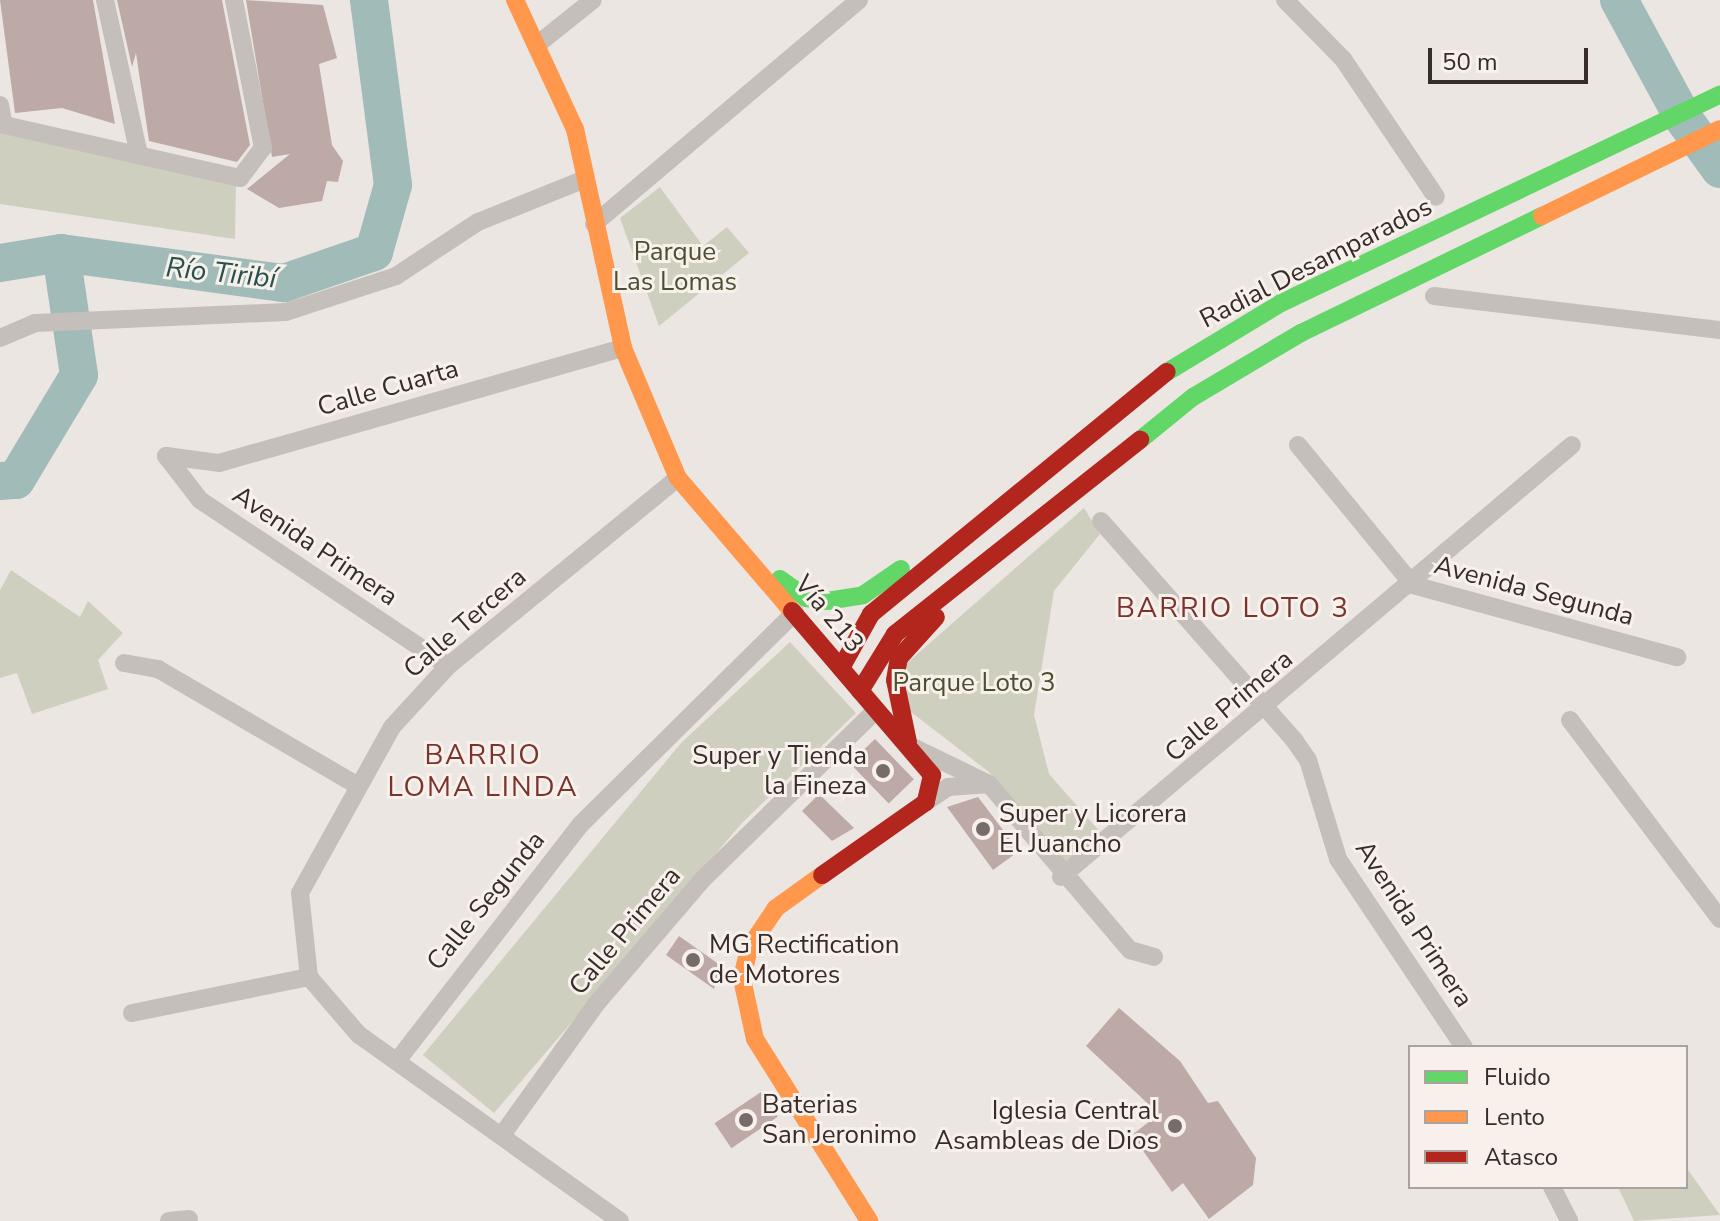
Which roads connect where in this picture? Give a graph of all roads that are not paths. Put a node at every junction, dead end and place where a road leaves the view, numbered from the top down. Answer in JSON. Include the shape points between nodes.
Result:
{"nodes":[{"id":1,"x":105,"y":0,"type":"edge"},
{"id":2,"x":234,"y":0,"type":"edge"},
{"id":3,"x":515,"y":0,"type":"edge"},
{"id":4,"x":593,"y":0,"type":"edge"},
{"id":5,"x":859,"y":0,"type":"edge"},
{"id":6,"x":1285,"y":0,"type":"edge"},
{"id":7,"x":538,"y":44,"type":"junction"},
{"id":8,"x":1720,"y":95,"type":"edge"},
{"id":9,"x":0,"y":105,"type":"edge"},
{"id":10,"x":2,"y":125,"type":"edge"},
{"id":11,"x":1720,"y":129,"type":"edge"},
{"id":12,"x":139,"y":155,"type":"junction"},
{"id":13,"x":585,"y":179,"type":"junction"},
{"id":14,"x":1436,"y":197,"type":"dead end"},
{"id":15,"x":594,"y":224,"type":"junction"},
{"id":16,"x":1434,"y":296,"type":"dead end"},
{"id":17,"x":1720,"y":330,"type":"edge"},
{"id":18,"x":0,"y":338,"type":"edge"},
{"id":19,"x":623,"y":348,"type":"junction"},
{"id":20,"x":1298,"y":445,"type":"dead end"},
{"id":21,"x":1572,"y":445,"type":"dead end"},
{"id":22,"x":166,"y":456,"type":"joint"},
{"id":23,"x":678,"y":478,"type":"junction"},
{"id":24,"x":1101,"y":521,"type":"dead end"},
{"id":25,"x":951,"y":544,"type":"junction"},
{"id":26,"x":737,"y":549,"type":"junction"},
{"id":27,"x":969,"y":575,"type":"junction"},
{"id":28,"x":1413,"y":585,"type":"junction"},
{"id":29,"x":863,"y":595,"type":"junction"},
{"id":30,"x":795,"y":612,"type":"junction"},
{"id":31,"x":1677,"y":657,"type":"dead end"},
{"id":32,"x":124,"y":663,"type":"dead end"},
{"id":33,"x":448,"y":666,"type":"junction"},
{"id":34,"x":841,"y":668,"type":"junction"},
{"id":35,"x":860,"y":691,"type":"junction"},
{"id":36,"x":1266,"y":709,"type":"junction"},
{"id":37,"x":876,"y":710,"type":"junction"},
{"id":38,"x":1570,"y":720,"type":"dead end"},
{"id":39,"x":908,"y":745,"type":"junction"},
{"id":40,"x":355,"y":784,"type":"junction"},
{"id":41,"x":989,"y":784,"type":"junction"},
{"id":42,"x":926,"y":802,"type":"junction"},
{"id":43,"x":1061,"y":877,"type":"junction"},
{"id":44,"x":1720,"y":919,"type":"edge"},
{"id":45,"x":1154,"y":957,"type":"dead end"},
{"id":46,"x":309,"y":977,"type":"junction"},
{"id":47,"x":132,"y":1013,"type":"dead end"},
{"id":48,"x":1463,"y":1045,"type":"edge"},
{"id":49,"x":397,"y":1061,"type":"junction"},
{"id":50,"x":502,"y":1135,"type":"junction"},
{"id":51,"x":1553,"y":1189,"type":"edge"},
{"id":52,"x":189,"y":1219,"type":"edge"},
{"id":53,"x":169,"y":1221,"type":"edge"},
{"id":54,"x":620,"y":1221,"type":"edge"},
{"id":55,"x":869,"y":1221,"type":"edge"},
{"id":56,"x":1569,"y":1221,"type":"edge"}],
"edges":[{"from":1,"to":12,"type":"street"},
{"from":2,"to":12,"type":"street","via":[[263,148],[240,178]]},
{"from":3,"to":7,"type":"main road","name":"Vía 213"},
{"from":4,"to":7,"type":"street"},
{"from":5,"to":15,"type":"street"},
{"from":6,"to":14,"type":"street","via":[[1343,59]]},
{"from":7,"to":13,"type":"main road","name":"Vía 213","via":[[575,129]]},
{"from":8,"to":25,"type":"main road","name":"Radial Desamparados","via":[[1281,303],[1174,366]]},
{"from":9,"to":10,"type":"street"},
{"from":10,"to":12,"type":"street"},
{"from":11,"to":27,"type":"main road","via":[[1301,333],[1193,397]]},
{"from":13,"to":15,"type":"main road","name":"Vía 213"},
{"from":13,"to":18,"type":"street","via":[[478,222],[396,276],[286,312],[35,323]]},
{"from":15,"to":19,"type":"main road","name":"Vía 213"},
{"from":16,"to":17,"type":"street"},
{"from":19,"to":22,"type":"street","name":"Calle Cuarta","via":[[219,463]]},
{"from":19,"to":23,"type":"main road","name":"Vía 213"},
{"from":20,"to":28,"type":"street","name":"Avenida Segunda"},
{"from":21,"to":28,"type":"street","name":"Calle Primera"},
{"from":22,"to":33,"type":"street","name":"Avenida Primera","via":[[200,500]]},
{"from":23,"to":26,"type":"main road","name":"Vía 213"},
{"from":23,"to":33,"type":"street","name":"Calle Tercera"},
{"from":24,"to":36,"type":"street","name":"Avenida Primera"},
{"from":25,"to":29,"type":"main road"},
{"from":25,"to":34,"type":"main road","name":"Radial Desamparados","via":[[871,614]]},
{"from":26,"to":29,"type":"main road","via":[[806,598]]},
{"from":26,"to":30,"type":"main road","name":"Vía 213"},
{"from":27,"to":35,"type":"main road","via":[[895,634]]},
{"from":27,"to":39,"type":"main road","via":[[899,658],[895,680]]},
{"from":28,"to":31,"type":"street","name":"Avenida Segunda"},
{"from":28,"to":36,"type":"street","name":"Calle Primera"},
{"from":29,"to":30,"type":"main road","via":[[831,611]]},
{"from":30,"to":34,"type":"main road","name":"Vía 213"},
{"from":30,"to":49,"type":"street","name":"Calle Segunda","via":[[581,824]]},
{"from":32,"to":40,"type":"street","via":[[158,669]]},
{"from":33,"to":40,"type":"street","name":"Calle Tercera","via":[[392,727]]},
{"from":34,"to":35,"type":"main road","name":"Vía 213"},
{"from":35,"to":37,"type":"main road","name":"Vía 213"},
{"from":36,"to":43,"type":"street","name":"Calle Primera"},
{"from":36,"to":48,"type":"street","name":"Avenida Primera","via":[[1308,760],[1338,859]]},
{"from":37,"to":39,"type":"main road","name":"Vía 213"},
{"from":37,"to":50,"type":"street","name":"Calle Primera","via":[[693,890],[597,1003]]},
{"from":38,"to":44,"type":"street"},
{"from":39,"to":41,"type":"street"},
{"from":39,"to":42,"type":"main road","name":"Vía 213","via":[[932,775]]},
{"from":40,"to":46,"type":"street","name":"Calle Tercera","via":[[300,893]]},
{"from":41,"to":42,"type":"street","via":[[962,783]]},
{"from":41,"to":43,"type":"street"},
{"from":42,"to":55,"type":"main road","via":[[776,908],[749,948],[742,979],[755,1039]]},
{"from":43,"to":45,"type":"street","via":[[1130,950]]},
{"from":46,"to":47,"type":"street"},
{"from":46,"to":49,"type":"street","via":[[359,1035]]},
{"from":49,"to":50,"type":"street"},
{"from":50,"to":54,"type":"street"},
{"from":51,"to":56,"type":"street"},
{"from":52,"to":53,"type":"street"}]}
